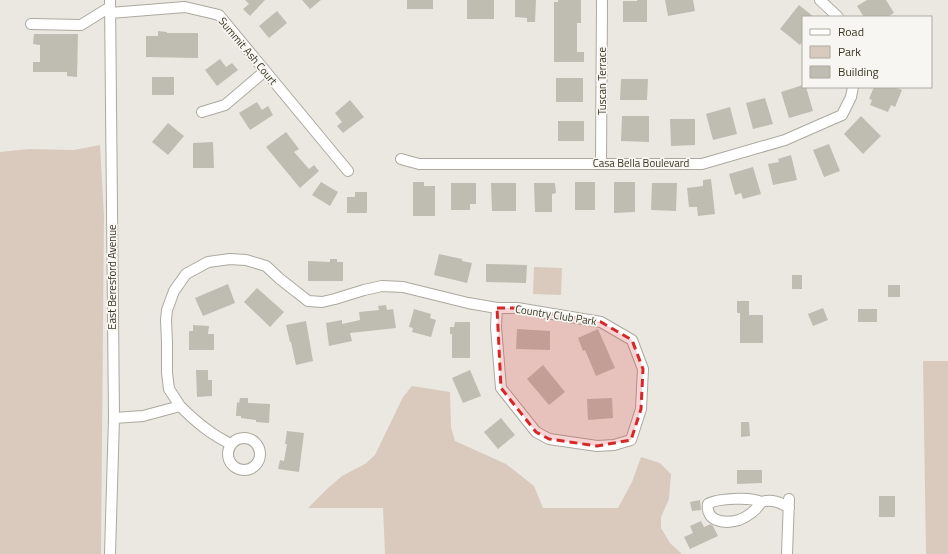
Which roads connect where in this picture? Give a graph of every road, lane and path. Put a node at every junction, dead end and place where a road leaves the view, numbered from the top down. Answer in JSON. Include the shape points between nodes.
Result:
{"nodes":[{"id":1,"x":602,"y":0,"type":"edge"},
{"id":2,"x":820,"y":0,"type":"edge"},
{"id":3,"x":185,"y":3,"type":"edge"},
{"id":4,"x":110,"y":7,"type":"edge"},
{"id":5,"x":837,"y":16,"type":"edge"},
{"id":6,"x":31,"y":24,"type":"dead end"},
{"id":7,"x":265,"y":71,"type":"junction"},
{"id":8,"x":853,"y":88,"type":"edge"},
{"id":9,"x":202,"y":112,"type":"dead end"},
{"id":10,"x":401,"y":159,"type":"dead end"},
{"id":11,"x":601,"y":163,"type":"junction"},
{"id":12,"x":348,"y":171,"type":"dead end"},
{"id":13,"x":497,"y":308,"type":"junction"},
{"id":14,"x":180,"y":406,"type":"junction"},
{"id":15,"x":114,"y":418,"type":"junction"},
{"id":16,"x":231,"y":444,"type":"dead end"},
{"id":17,"x":761,"y":502,"type":"dead end"},
{"id":18,"x":110,"y":554,"type":"edge"},
{"id":19,"x":787,"y":554,"type":"edge"}],
"edges":[{"from":1,"to":11,"type":"street","name":"Tuscan Terrace"},
{"from":2,"to":5,"type":"street"},
{"from":3,"to":4,"type":"street","name":"Summit Ash Court"},
{"from":3,"to":7,"type":"street","name":"Summit Ash Court","via":[[219,15]]},
{"from":4,"to":6,"type":"street","via":[[81,25]]},
{"from":4,"to":15,"type":"street","name":"East Beresford Avenue"},
{"from":7,"to":9,"type":"street","via":[[225,105]]},
{"from":7,"to":12,"type":"street","name":"Summit Ash Court"},
{"from":8,"to":11,"type":"street","name":"Casa Bella Boulevard","via":[[842,115],[785,140],[702,164]]},
{"from":10,"to":11,"type":"street","name":"Casa Bella Boulevard","via":[[419,164]]},
{"from":13,"to":13,"type":"street","name":"Country Club Park","via":[[517,308],[601,322],[632,340],[643,370],[641,408],[631,440],[597,446],[549,439],[536,432],[501,388]]},
{"from":13,"to":14,"type":"street","name":"Country Club Park","via":[[404,286],[382,286],[322,302],[308,301],[266,266],[230,258],[208,262],[186,274],[174,291],[167,310],[166,374],[169,389]]},
{"from":14,"to":15,"type":"street","via":[[143,416]]},
{"from":14,"to":16,"type":"street","name":"Country Club Park","via":[[197,423]]},
{"from":15,"to":18,"type":"street","name":"East Beresford Avenue"},
{"from":17,"to":19,"type":"street","via":[[767,500],[789,503]]}]}
